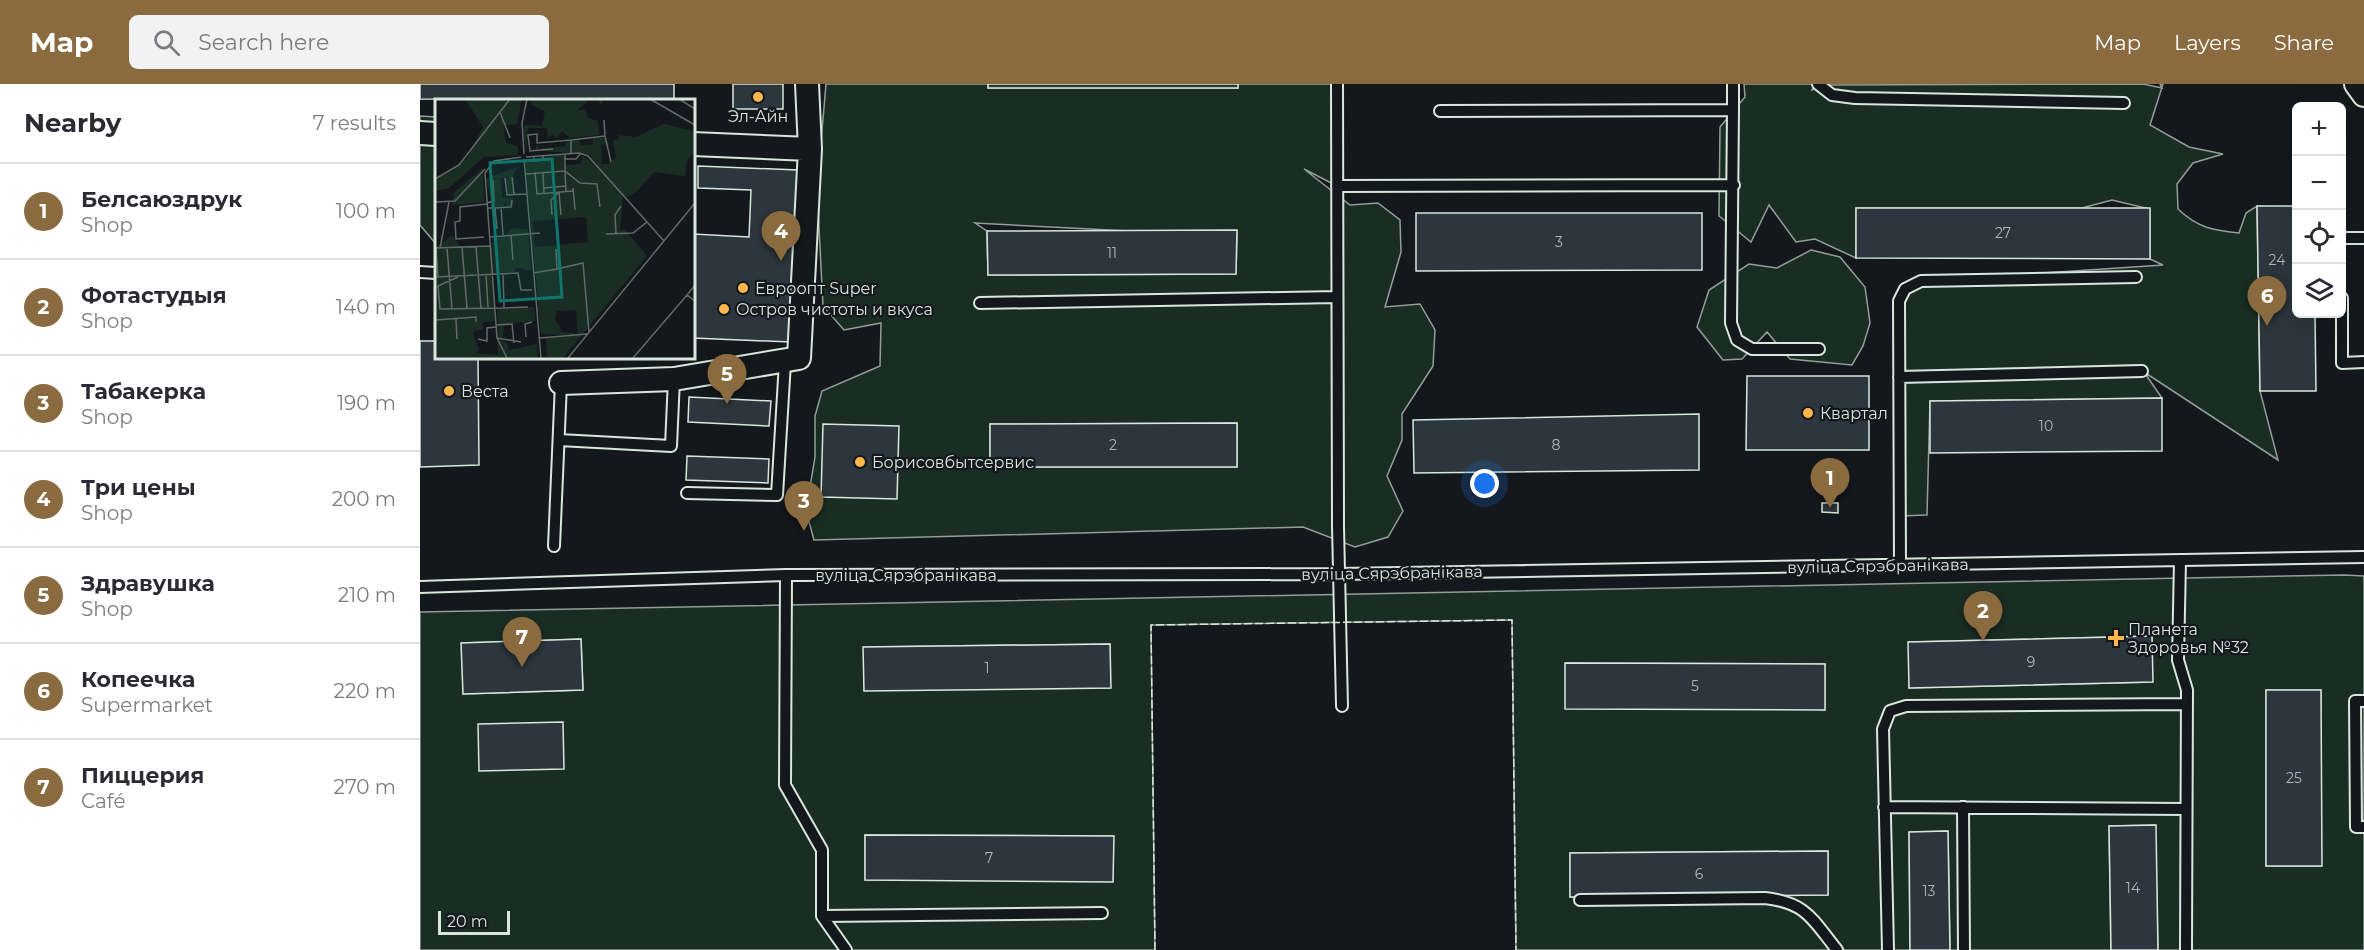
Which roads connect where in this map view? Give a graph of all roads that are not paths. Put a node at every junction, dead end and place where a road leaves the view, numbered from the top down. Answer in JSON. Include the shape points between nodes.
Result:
{"nodes":[{"id":1,"x":807,"y":84,"type":"edge"},
{"id":2,"x":1337,"y":84,"type":"edge"},
{"id":3,"x":1733,"y":84,"type":"edge"},
{"id":4,"x":1818,"y":84,"type":"edge"},
{"id":5,"x":2356,"y":84,"type":"edge"},
{"id":6,"x":2364,"y":95,"type":"edge"},
{"id":7,"x":2124,"y":103,"type":"dead end"},
{"id":8,"x":1733,"y":110,"type":"junction"},
{"id":9,"x":1440,"y":111,"type":"dead end"},
{"id":10,"x":420,"y":133,"type":"edge"},
{"id":11,"x":435,"y":134,"type":"edge"},
{"id":12,"x":694,"y":144,"type":"edge"},
{"id":13,"x":810,"y":149,"type":"junction"},
{"id":14,"x":1734,"y":185,"type":"junction"},
{"id":15,"x":1337,"y":186,"type":"junction"},
{"id":16,"x":2346,"y":238,"type":"edge"},
{"id":17,"x":2364,"y":238,"type":"edge"},
{"id":18,"x":420,"y":272,"type":"edge"},
{"id":19,"x":435,"y":273,"type":"edge"},
{"id":20,"x":2136,"y":277,"type":"dead end"},
{"id":21,"x":1337,"y":297,"type":"junction"},
{"id":22,"x":980,"y":303,"type":"dead end"},
{"id":23,"x":2342,"y":318,"type":"edge"},
{"id":24,"x":1819,"y":350,"type":"dead end"},
{"id":25,"x":785,"y":362,"type":"junction"},
{"id":26,"x":2364,"y":362,"type":"edge"},
{"id":27,"x":2142,"y":370,"type":"dead end"},
{"id":28,"x":1899,"y":377,"type":"junction"},
{"id":29,"x":674,"y":379,"type":"junction"},
{"id":30,"x":561,"y":383,"type":"joint"},
{"id":31,"x":559,"y":440,"type":"junction"},
{"id":32,"x":687,"y":493,"type":"dead end"},
{"id":33,"x":554,"y":546,"type":"dead end"},
{"id":34,"x":2364,"y":557,"type":"edge"},
{"id":35,"x":2180,"y":560,"type":"junction"},
{"id":36,"x":1900,"y":566,"type":"junction"},
{"id":37,"x":1340,"y":574,"type":"junction"},
{"id":38,"x":786,"y":575,"type":"junction"},
{"id":39,"x":420,"y":586,"type":"edge"},
{"id":40,"x":2364,"y":701,"type":"edge"},
{"id":41,"x":2187,"y":704,"type":"junction"},
{"id":42,"x":1342,"y":706,"type":"dead end"},
{"id":43,"x":1884,"y":807,"type":"junction"},
{"id":44,"x":1964,"y":807,"type":"junction"},
{"id":45,"x":2186,"y":809,"type":"junction"},
{"id":46,"x":2364,"y":827,"type":"edge"},
{"id":47,"x":1580,"y":900,"type":"dead end"},
{"id":48,"x":1102,"y":913,"type":"dead end"},
{"id":49,"x":822,"y":916,"type":"junction"},
{"id":50,"x":846,"y":950,"type":"edge"},
{"id":51,"x":1837,"y":950,"type":"edge"},
{"id":52,"x":1888,"y":950,"type":"edge"},
{"id":53,"x":1964,"y":950,"type":"edge"},
{"id":54,"x":2186,"y":950,"type":"edge"}],
"edges":[{"from":1,"to":13,"type":"street"},
{"from":2,"to":15,"type":"lane"},
{"from":3,"to":8,"type":"lane"},
{"from":4,"to":7,"type":"lane","via":[[1832,94],[1855,98]]},
{"from":5,"to":6,"type":"street"},
{"from":8,"to":9,"type":"lane"},
{"from":8,"to":14,"type":"lane"},
{"from":10,"to":11,"type":"street"},
{"from":12,"to":13,"type":"street"},
{"from":13,"to":25,"type":"street","via":[[799,358]]},
{"from":14,"to":15,"type":"lane"},
{"from":14,"to":24,"type":"lane","via":[[1731,323],[1737,340],[1752,349]]},
{"from":15,"to":21,"type":"lane"},
{"from":16,"to":17,"type":"lane"},
{"from":18,"to":19,"type":"lane"},
{"from":20,"to":28,"type":"lane","via":[[1921,281],[1905,289],[1899,301]]},
{"from":21,"to":22,"type":"lane"},
{"from":21,"to":37,"type":"lane"},
{"from":23,"to":26,"type":"lane","via":[[2342,363]]},
{"from":25,"to":29,"type":"street"},
{"from":25,"to":32,"type":"lane","via":[[777,495]]},
{"from":27,"to":28,"type":"lane"},
{"from":28,"to":36,"type":"lane"},
{"from":29,"to":30,"type":"street"},
{"from":29,"to":31,"type":"lane","via":[[671,446]]},
{"from":30,"to":31,"type":"lane"},
{"from":31,"to":33,"type":"lane"},
{"from":34,"to":35,"type":"lane","name":"вуліца Сярэбранікава"},
{"from":35,"to":36,"type":"lane","name":"вуліца Сярэбранікава"},
{"from":35,"to":41,"type":"lane","via":[[2178,660]]},
{"from":36,"to":37,"type":"lane","name":"вуліца Сярэбранікава"},
{"from":37,"to":38,"type":"lane","name":"вуліца Сярэбранікава"},
{"from":37,"to":42,"type":"lane"},
{"from":38,"to":39,"type":"lane","name":"вуліца Сярэбранікава"},
{"from":38,"to":49,"type":"lane","via":[[785,785],[822,850]]},
{"from":40,"to":46,"type":"lane","via":[[2355,701],[2356,827]]},
{"from":41,"to":43,"type":"lane","via":[[1906,706],[1890,711],[1882,729]]},
{"from":41,"to":45,"type":"lane"},
{"from":43,"to":44,"type":"lane"},
{"from":43,"to":52,"type":"lane"},
{"from":44,"to":45,"type":"lane"},
{"from":44,"to":53,"type":"lane"},
{"from":45,"to":54,"type":"lane"},
{"from":47,"to":51,"type":"lane","via":[[1785,901],[1802,908]]},
{"from":48,"to":49,"type":"lane"},
{"from":49,"to":50,"type":"lane"}]}
